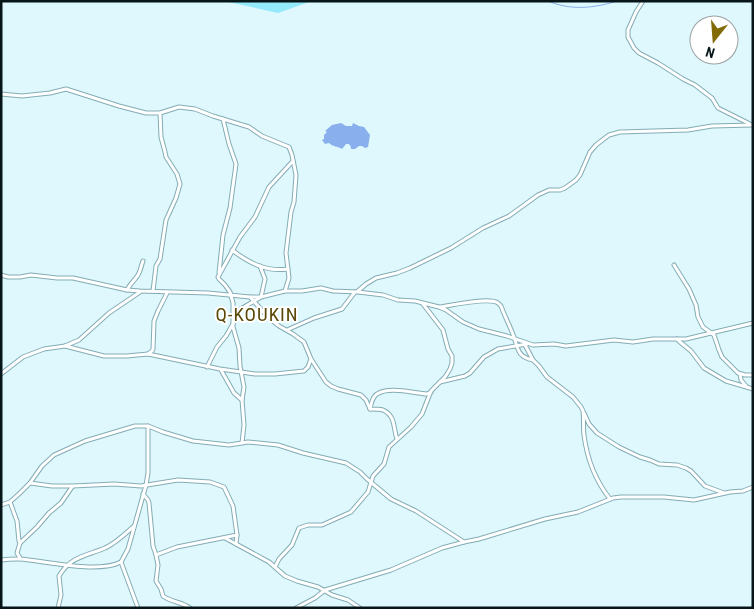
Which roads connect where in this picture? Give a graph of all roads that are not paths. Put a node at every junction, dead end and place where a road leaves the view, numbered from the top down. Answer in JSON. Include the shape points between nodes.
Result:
{"nodes":[{"id":1,"x":643,"y":1,"type":"edge"},
{"id":2,"x":1,"y":94,"type":"edge"},
{"id":3,"x":160,"y":113,"type":"junction"},
{"id":4,"x":223,"y":119,"type":"junction"},
{"id":5,"x":753,"y":124,"type":"edge"},
{"id":6,"x":293,"y":161,"type":"junction"},
{"id":7,"x":232,"y":250,"type":"junction"},
{"id":8,"x":143,"y":261,"type":"dead end"},
{"id":9,"x":260,"y":266,"type":"junction"},
{"id":10,"x":674,"y":266,"type":"dead end"},
{"id":11,"x":288,"y":269,"type":"junction"},
{"id":12,"x":219,"y":274,"type":"junction"},
{"id":13,"x":1,"y":275,"type":"edge"},
{"id":14,"x":127,"y":290,"type":"junction"},
{"id":15,"x":140,"y":291,"type":"junction"},
{"id":16,"x":285,"y":291,"type":"junction"},
{"id":17,"x":153,"y":292,"type":"junction"},
{"id":18,"x":167,"y":292,"type":"junction"},
{"id":19,"x":356,"y":292,"type":"junction"},
{"id":20,"x":231,"y":294,"type":"junction"},
{"id":21,"x":250,"y":297,"type":"junction"},
{"id":22,"x":261,"y":297,"type":"junction"},
{"id":23,"x":254,"y":301,"type":"junction"},
{"id":24,"x":423,"y":303,"type":"junction"},
{"id":25,"x":440,"y":307,"type":"junction"},
{"id":26,"x":234,"y":313,"type":"junction"},
{"id":27,"x":233,"y":323,"type":"junction"},
{"id":28,"x":753,"y":323,"type":"edge"},
{"id":29,"x":287,"y":330,"type":"junction"},
{"id":30,"x":710,"y":332,"type":"junction"},
{"id":31,"x":514,"y":338,"type":"junction"},
{"id":32,"x":677,"y":339,"type":"junction"},
{"id":33,"x":527,"y":344,"type":"junction"},
{"id":34,"x":65,"y":346,"type":"junction"},
{"id":35,"x":516,"y":346,"type":"junction"},
{"id":36,"x":148,"y":354,"type":"junction"},
{"id":37,"x":311,"y":359,"type":"junction"},
{"id":38,"x":533,"y":360,"type":"junction"},
{"id":39,"x":207,"y":366,"type":"junction"},
{"id":40,"x":220,"y":369,"type":"junction"},
{"id":41,"x":241,"y":372,"type":"junction"},
{"id":42,"x":1,"y":374,"type":"edge"},
{"id":43,"x":740,"y":374,"type":"junction"},
{"id":44,"x":753,"y":375,"type":"edge"},
{"id":45,"x":439,"y":382,"type":"junction"},
{"id":46,"x":746,"y":387,"type":"junction"},
{"id":47,"x":753,"y":389,"type":"edge"},
{"id":48,"x":432,"y":391,"type":"junction"},
{"id":49,"x":242,"y":400,"type":"junction"},
{"id":50,"x":370,"y":409,"type":"junction"},
{"id":51,"x":583,"y":412,"type":"junction"},
{"id":52,"x":148,"y":426,"type":"junction"},
{"id":53,"x":397,"y":439,"type":"junction"},
{"id":54,"x":242,"y":443,"type":"junction"},
{"id":55,"x":371,"y":482,"type":"junction"},
{"id":56,"x":30,"y":484,"type":"junction"},
{"id":57,"x":146,"y":485,"type":"junction"},
{"id":58,"x":73,"y":486,"type":"junction"},
{"id":59,"x":753,"y":487,"type":"edge"},
{"id":60,"x":725,"y":493,"type":"junction"},
{"id":61,"x":143,"y":494,"type":"junction"},
{"id":62,"x":610,"y":499,"type":"junction"},
{"id":63,"x":10,"y":502,"type":"junction"},
{"id":64,"x":1,"y":505,"type":"edge"},
{"id":65,"x":135,"y":525,"type":"junction"},
{"id":66,"x":237,"y":535,"type":"junction"},
{"id":67,"x":225,"y":538,"type":"junction"},
{"id":68,"x":464,"y":542,"type":"junction"},
{"id":69,"x":20,"y":543,"type":"junction"},
{"id":70,"x":236,"y":544,"type":"junction"},
{"id":71,"x":156,"y":555,"type":"junction"},
{"id":72,"x":20,"y":559,"type":"junction"},
{"id":73,"x":1,"y":560,"type":"edge"},
{"id":74,"x":121,"y":562,"type":"junction"},
{"id":75,"x":66,"y":565,"type":"junction"},
{"id":76,"x":275,"y":567,"type":"junction"},
{"id":77,"x":325,"y":590,"type":"junction"},
{"id":78,"x":176,"y":602,"type":"junction"},
{"id":79,"x":58,"y":608,"type":"edge"},
{"id":80,"x":138,"y":608,"type":"edge"},
{"id":81,"x":179,"y":608,"type":"edge"},
{"id":82,"x":190,"y":608,"type":"edge"},
{"id":83,"x":296,"y":608,"type":"edge"},
{"id":84,"x":360,"y":608,"type":"edge"}],
"edges":[{"from":1,"to":5,"type":"street","via":[[628,30],[634,48],[695,85],[712,98],[718,108]]},
{"from":2,"to":3,"type":"street","via":[[22,96],[66,90],[133,110]]},
{"from":3,"to":4,"type":"street","via":[[188,108]]},
{"from":3,"to":17,"type":"street","via":[[166,157],[180,184],[166,220]]},
{"from":4,"to":6,"type":"street","via":[[249,126],[262,136],[289,147]]},
{"from":4,"to":12,"type":"street","via":[[236,164]]},
{"from":5,"to":19,"type":"street","via":[[609,135],[590,152],[580,175],[565,188],[538,195],[509,216],[451,248],[410,268],[376,278]]},
{"from":6,"to":7,"type":"street","via":[[269,187],[256,217]]},
{"from":6,"to":11,"type":"street","via":[[296,175],[286,254]]},
{"from":7,"to":9,"type":"street"},
{"from":7,"to":12,"type":"street"},
{"from":8,"to":14,"type":"street","via":[[140,272]]},
{"from":9,"to":11,"type":"street"},
{"from":9,"to":22,"type":"street","via":[[265,279]]},
{"from":10,"to":30,"type":"street","via":[[689,289],[703,327]]},
{"from":11,"to":16,"type":"street"},
{"from":12,"to":20,"type":"street","via":[[219,279]]},
{"from":13,"to":14,"type":"street","via":[[73,278]]},
{"from":14,"to":15,"type":"street"},
{"from":15,"to":17,"type":"street"},
{"from":15,"to":34,"type":"street","via":[[79,340]]},
{"from":16,"to":19,"type":"street","via":[[321,288]]},
{"from":16,"to":22,"type":"street"},
{"from":17,"to":18,"type":"street"},
{"from":18,"to":20,"type":"street"},
{"from":18,"to":36,"type":"street","via":[[155,317],[153,349]]},
{"from":19,"to":24,"type":"street"},
{"from":19,"to":29,"type":"street","via":[[342,309]]},
{"from":20,"to":21,"type":"street"},
{"from":20,"to":26,"type":"street"},
{"from":21,"to":22,"type":"street"},
{"from":21,"to":23,"type":"street"},
{"from":22,"to":23,"type":"street"},
{"from":23,"to":26,"type":"street"},
{"from":23,"to":29,"type":"street","via":[[268,318]]},
{"from":24,"to":25,"type":"street"},
{"from":24,"to":45,"type":"street","via":[[443,330],[452,356],[450,369]]},
{"from":25,"to":31,"type":"street","via":[[479,330]]},
{"from":25,"to":31,"type":"street","via":[[496,302]]},
{"from":26,"to":27,"type":"street"},
{"from":27,"to":39,"type":"street"},
{"from":27,"to":41,"type":"street"},
{"from":28,"to":30,"type":"street"},
{"from":29,"to":37,"type":"street","via":[[304,342]]},
{"from":30,"to":32,"type":"street"},
{"from":30,"to":43,"type":"street","via":[[722,357]]},
{"from":31,"to":33,"type":"street"},
{"from":31,"to":35,"type":"street"},
{"from":32,"to":33,"type":"street","via":[[614,340],[566,346]]},
{"from":32,"to":46,"type":"street","via":[[704,368],[726,382]]},
{"from":33,"to":35,"type":"street"},
{"from":33,"to":38,"type":"street"},
{"from":34,"to":36,"type":"street","via":[[104,356]]},
{"from":34,"to":42,"type":"street","via":[[23,357]]},
{"from":35,"to":38,"type":"street","via":[[525,358]]},
{"from":35,"to":45,"type":"street","via":[[484,357],[465,376]]},
{"from":36,"to":39,"type":"street"},
{"from":37,"to":41,"type":"street","via":[[304,371]]},
{"from":37,"to":50,"type":"street","via":[[330,386],[361,395]]},
{"from":38,"to":51,"type":"street"},
{"from":39,"to":40,"type":"street"},
{"from":40,"to":41,"type":"street"},
{"from":40,"to":49,"type":"street"},
{"from":41,"to":49,"type":"street"},
{"from":43,"to":44,"type":"street"},
{"from":43,"to":46,"type":"street"},
{"from":45,"to":48,"type":"street"},
{"from":46,"to":47,"type":"street"},
{"from":48,"to":50,"type":"street","via":[[427,394],[395,390],[380,393]]},
{"from":48,"to":53,"type":"street","via":[[422,414]]},
{"from":49,"to":54,"type":"street"},
{"from":50,"to":53,"type":"street","via":[[384,411],[391,416]]},
{"from":51,"to":60,"type":"street","via":[[589,424],[618,448],[659,464],[686,468],[705,486]]},
{"from":51,"to":62,"type":"street","via":[[591,466]]},
{"from":52,"to":54,"type":"street","via":[[193,440],[229,445]]},
{"from":52,"to":56,"type":"street","via":[[128,428],[85,441],[54,455]]},
{"from":52,"to":57,"type":"street"},
{"from":53,"to":55,"type":"street","via":[[389,447],[384,464]]},
{"from":54,"to":55,"type":"street","via":[[278,446],[341,462],[358,470]]},
{"from":55,"to":68,"type":"street","via":[[393,500]]},
{"from":55,"to":76,"type":"street","via":[[368,492],[351,512],[322,525],[299,528],[292,545]]},
{"from":56,"to":58,"type":"street"},
{"from":56,"to":63,"type":"street"},
{"from":57,"to":58,"type":"street"},
{"from":57,"to":61,"type":"street"},
{"from":57,"to":66,"type":"street","via":[[178,480],[210,482],[224,487],[233,506]]},
{"from":58,"to":69,"type":"street","via":[[61,503]]},
{"from":59,"to":60,"type":"street"},
{"from":60,"to":62,"type":"street","via":[[694,500],[664,497]]},
{"from":61,"to":65,"type":"street"},
{"from":61,"to":71,"type":"street","via":[[149,503]]},
{"from":62,"to":68,"type":"street","via":[[578,512]]},
{"from":63,"to":64,"type":"street"},
{"from":63,"to":69,"type":"street"},
{"from":65,"to":74,"type":"street"},
{"from":65,"to":75,"type":"street","via":[[113,544]]},
{"from":66,"to":67,"type":"street"},
{"from":66,"to":70,"type":"street"},
{"from":67,"to":70,"type":"street"},
{"from":67,"to":71,"type":"street","via":[[177,547]]},
{"from":68,"to":77,"type":"street","via":[[392,570]]},
{"from":69,"to":72,"type":"street","via":[[17,553]]},
{"from":70,"to":76,"type":"street"},
{"from":71,"to":78,"type":"street","via":[[156,578],[163,596]]},
{"from":72,"to":73,"type":"street"},
{"from":72,"to":75,"type":"street"},
{"from":74,"to":75,"type":"street"},
{"from":74,"to":80,"type":"street"},
{"from":75,"to":79,"type":"street","via":[[59,576],[61,594]]},
{"from":76,"to":77,"type":"street","via":[[284,576]]},
{"from":77,"to":83,"type":"street"},
{"from":77,"to":84,"type":"street"},
{"from":78,"to":81,"type":"street"},
{"from":78,"to":82,"type":"street"}]}
